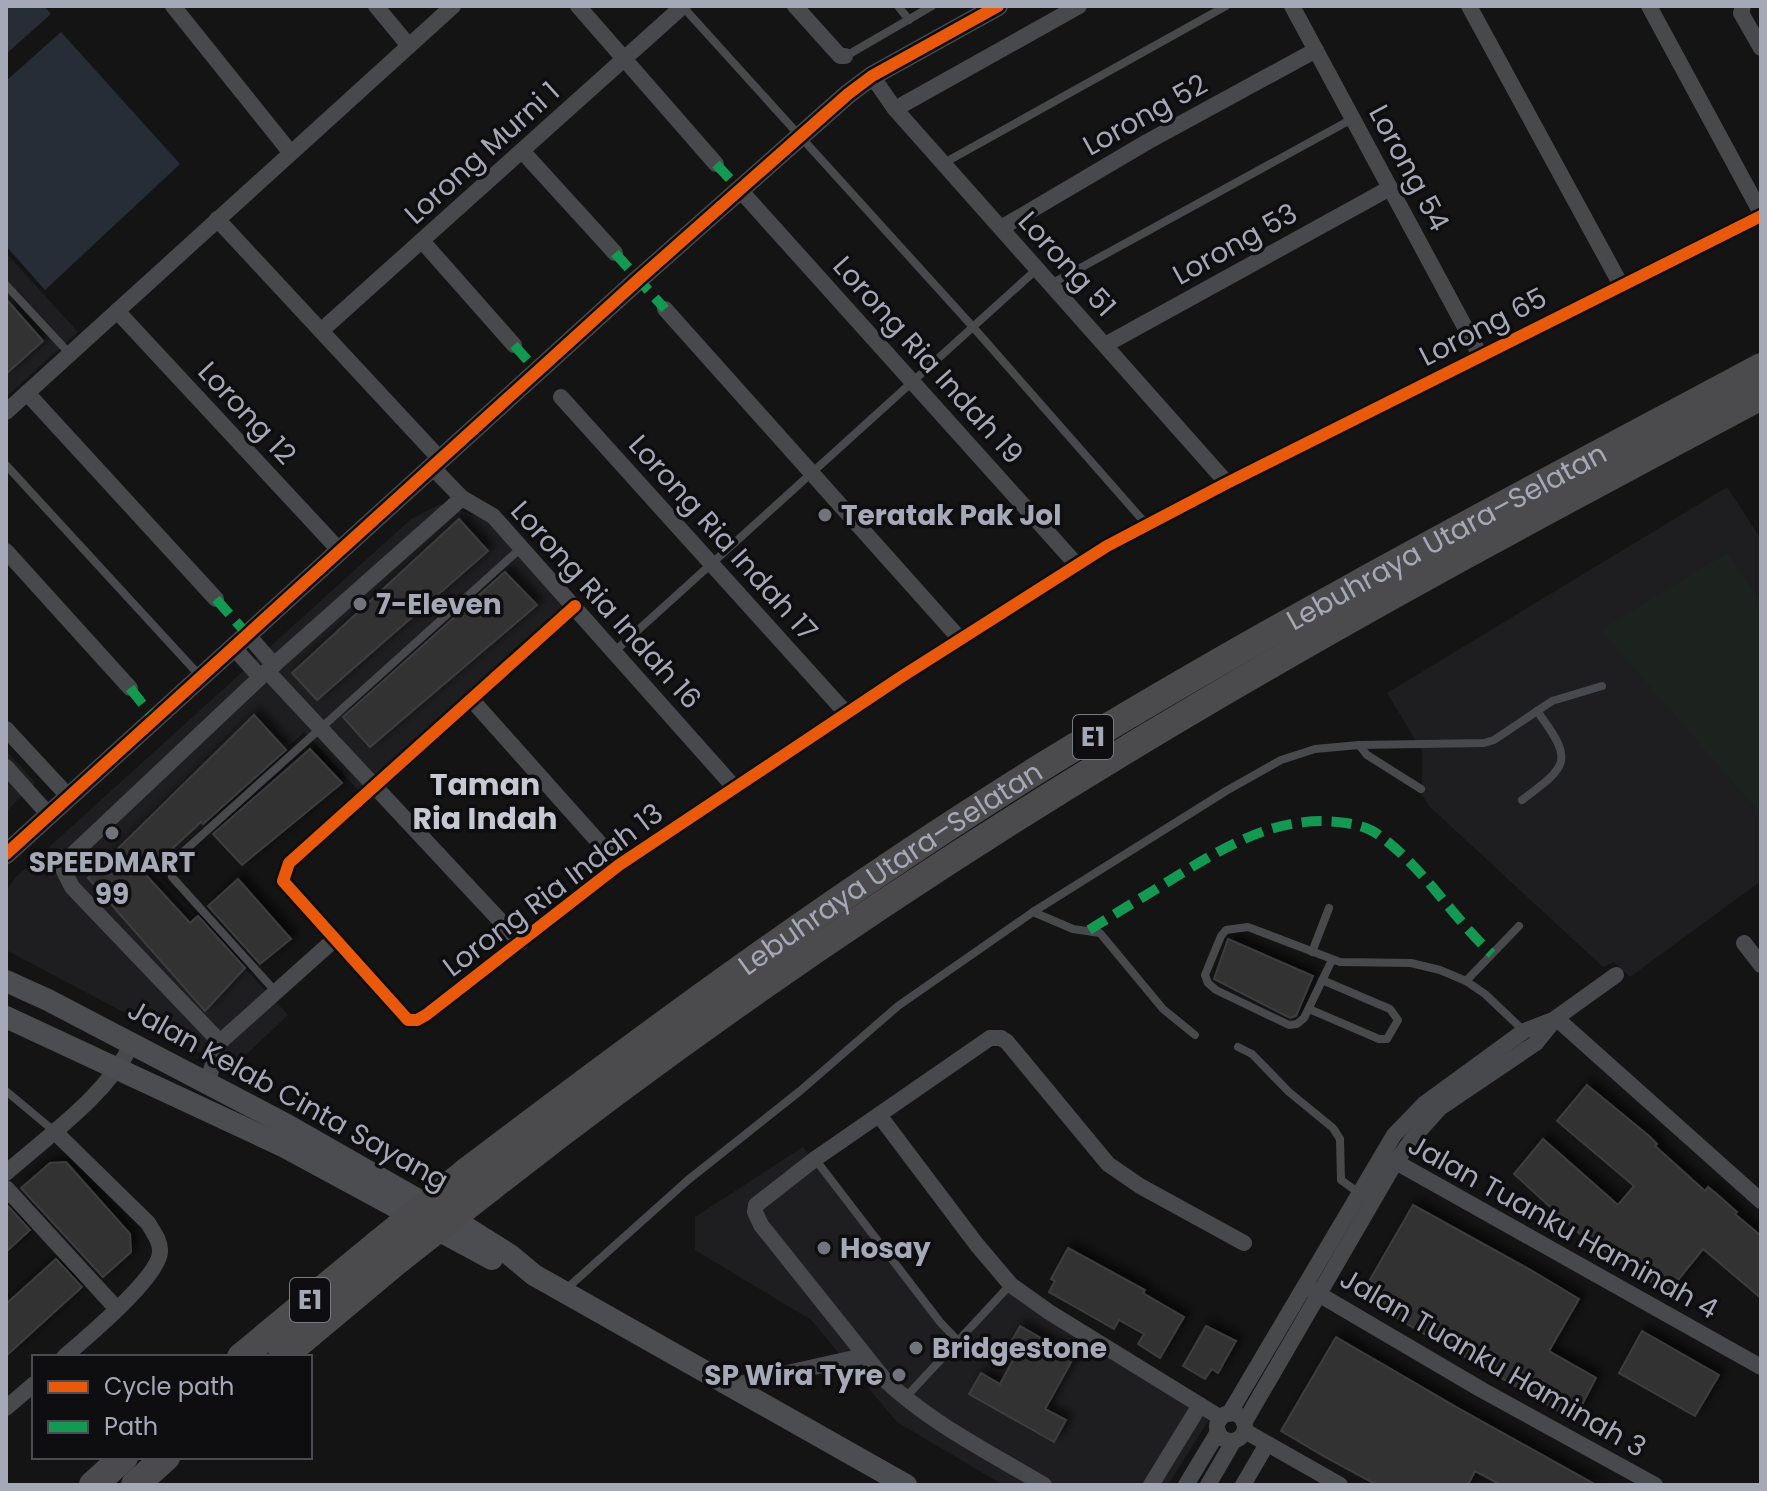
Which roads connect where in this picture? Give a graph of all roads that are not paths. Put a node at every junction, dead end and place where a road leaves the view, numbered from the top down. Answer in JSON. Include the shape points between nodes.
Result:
{"nodes":[{"id":1,"x":173,"y":6,"type":"edge"},
{"id":2,"x":376,"y":6,"type":"edge"},
{"id":3,"x":453,"y":6,"type":"edge"},
{"id":4,"x":578,"y":6,"type":"edge"},
{"id":5,"x":683,"y":6,"type":"edge"},
{"id":6,"x":795,"y":6,"type":"edge"},
{"id":7,"x":898,"y":6,"type":"edge"},
{"id":8,"x":932,"y":6,"type":"edge"},
{"id":9,"x":998,"y":6,"type":"edge"},
{"id":10,"x":1079,"y":6,"type":"edge"},
{"id":11,"x":1226,"y":6,"type":"edge"},
{"id":12,"x":1292,"y":6,"type":"edge"},
{"id":13,"x":1469,"y":6,"type":"edge"},
{"id":14,"x":1649,"y":6,"type":"edge"},
{"id":15,"x":1743,"y":6,"type":"edge"},
{"id":16,"x":909,"y":20,"type":"junction"},
{"id":17,"x":409,"y":46,"type":"junction"},
{"id":18,"x":1761,"y":48,"type":"edge"},
{"id":19,"x":1316,"y":50,"type":"junction"},
{"id":20,"x":845,"y":56,"type":"joint"},
{"id":21,"x":623,"y":59,"type":"junction"},
{"id":22,"x":872,"y":76,"type":"junction"},
{"id":23,"x":895,"y":109,"type":"junction"},
{"id":24,"x":1353,"y":118,"type":"junction"},
{"id":25,"x":800,"y":136,"type":"junction"},
{"id":26,"x":290,"y":152,"type":"junction"},
{"id":27,"x":523,"y":152,"type":"junction"},
{"id":28,"x":943,"y":163,"type":"junction"},
{"id":29,"x":716,"y":164,"type":"dead end"},
{"id":30,"x":1390,"y":188,"type":"junction"},
{"id":31,"x":740,"y":190,"type":"junction"},
{"id":32,"x":1761,"y":215,"type":"edge"},
{"id":33,"x":217,"y":219,"type":"junction"},
{"id":34,"x":1001,"y":228,"type":"junction"},
{"id":35,"x":423,"y":242,"type":"junction"},
{"id":36,"x":615,"y":253,"type":"dead end"},
{"id":37,"x":1037,"y":269,"type":"junction"},
{"id":38,"x":1051,"y":284,"type":"junction"},
{"id":39,"x":6,"y":285,"type":"edge"},
{"id":40,"x":1621,"y":285,"type":"junction"},
{"id":41,"x":665,"y":309,"type":"dead end"},
{"id":42,"x":117,"y":311,"type":"junction"},
{"id":43,"x":973,"y":327,"type":"junction"},
{"id":44,"x":322,"y":330,"type":"junction"},
{"id":45,"x":514,"y":345,"type":"dead end"},
{"id":46,"x":1105,"y":345,"type":"junction"},
{"id":47,"x":69,"y":353,"type":"junction"},
{"id":48,"x":1480,"y":355,"type":"junction"},
{"id":49,"x":1761,"y":367,"type":"edge"},
{"id":50,"x":912,"y":382,"type":"junction"},
{"id":51,"x":1761,"y":396,"type":"edge"},
{"id":52,"x":561,"y":397,"type":"dead end"},
{"id":53,"x":14,"y":400,"type":"edge"},
{"id":54,"x":437,"y":464,"type":"junction"},
{"id":55,"x":6,"y":465,"type":"edge"},
{"id":56,"x":812,"y":473,"type":"junction"},
{"id":57,"x":1227,"y":483,"type":"junction"},
{"id":58,"x":462,"y":498,"type":"junction"},
{"id":59,"x":1146,"y":524,"type":"junction"},
{"id":60,"x":522,"y":548,"type":"junction"},
{"id":61,"x":6,"y":551,"type":"edge"},
{"id":62,"x":340,"y":551,"type":"junction"},
{"id":63,"x":712,"y":564,"type":"junction"},
{"id":64,"x":1077,"y":565,"type":"junction"},
{"id":65,"x":216,"y":599,"type":"dead end"},
{"id":66,"x":575,"y":606,"type":"junction"},
{"id":67,"x":960,"y":639,"type":"junction"},
{"id":68,"x":240,"y":641,"type":"junction"},
{"id":69,"x":615,"y":651,"type":"junction"},
{"id":70,"x":267,"y":671,"type":"junction"},
{"id":71,"x":201,"y":677,"type":"junction"},
{"id":72,"x":1602,"y":686,"type":"dead end"},
{"id":73,"x":130,"y":688,"type":"dead end"},
{"id":74,"x":471,"y":699,"type":"junction"},
{"id":75,"x":1537,"y":711,"type":"junction"},
{"id":76,"x":846,"y":713,"type":"junction"},
{"id":77,"x":319,"y":727,"type":"junction"},
{"id":78,"x":6,"y":729,"type":"edge"},
{"id":79,"x":1359,"y":745,"type":"junction"},
{"id":80,"x":6,"y":767,"type":"edge"},
{"id":81,"x":12,"y":787,"type":"edge"},
{"id":82,"x":374,"y":787,"type":"junction"},
{"id":83,"x":734,"y":787,"type":"junction"},
{"id":84,"x":1421,"y":789,"type":"dead end"},
{"id":85,"x":69,"y":797,"type":"junction"},
{"id":86,"x":1522,"y":800,"type":"dead end"},
{"id":87,"x":49,"y":815,"type":"junction"},
{"id":88,"x":6,"y":854,"type":"edge"},
{"id":89,"x":619,"y":865,"type":"junction"},
{"id":90,"x":1329,"y":908,"type":"dead end"},
{"id":91,"x":1033,"y":912,"type":"junction"},
{"id":92,"x":1519,"y":926,"type":"dead end"},
{"id":93,"x":335,"y":939,"type":"junction"},
{"id":94,"x":521,"y":943,"type":"junction"},
{"id":95,"x":1744,"y":943,"type":"dead end"},
{"id":96,"x":1312,"y":952,"type":"junction"},
{"id":97,"x":1332,"y":960,"type":"junction"},
{"id":98,"x":1761,"y":965,"type":"edge"},
{"id":99,"x":1616,"y":975,"type":"dead end"},
{"id":100,"x":8,"y":980,"type":"edge"},
{"id":101,"x":1322,"y":980,"type":"junction"},
{"id":102,"x":1466,"y":981,"type":"junction"},
{"id":103,"x":276,"y":992,"type":"junction"},
{"id":104,"x":1309,"y":1009,"type":"junction"},
{"id":105,"x":6,"y":1017,"type":"edge"},
{"id":106,"x":1556,"y":1018,"type":"junction"},
{"id":107,"x":1195,"y":1035,"type":"dead end"},
{"id":108,"x":1530,"y":1037,"type":"junction"},
{"id":109,"x":220,"y":1042,"type":"junction"},
{"id":110,"x":132,"y":1044,"type":"junction"},
{"id":111,"x":1238,"y":1047,"type":"dead end"},
{"id":112,"x":119,"y":1070,"type":"junction"},
{"id":113,"x":207,"y":1083,"type":"junction"},
{"id":114,"x":6,"y":1091,"type":"edge"},
{"id":115,"x":879,"y":1115,"type":"junction"},
{"id":116,"x":54,"y":1131,"type":"junction"},
{"id":117,"x":815,"y":1159,"type":"junction"},
{"id":118,"x":1389,"y":1159,"type":"junction"},
{"id":119,"x":6,"y":1173,"type":"edge"},
{"id":120,"x":6,"y":1188,"type":"edge"},
{"id":121,"x":1360,"y":1194,"type":"junction"},
{"id":122,"x":1761,"y":1201,"type":"edge"},
{"id":123,"x":1244,"y":1243,"type":"dead end"},
{"id":124,"x":389,"y":1252,"type":"junction"},
{"id":125,"x":534,"y":1275,"type":"junction"},
{"id":126,"x":1011,"y":1285,"type":"junction"},
{"id":127,"x":1312,"y":1290,"type":"junction"},
{"id":128,"x":563,"y":1292,"type":"junction"},
{"id":129,"x":117,"y":1309,"type":"junction"},
{"id":130,"x":958,"y":1341,"type":"junction"},
{"id":131,"x":66,"y":1355,"type":"edge"},
{"id":132,"x":244,"y":1355,"type":"edge"},
{"id":133,"x":284,"y":1355,"type":"edge"},
{"id":134,"x":863,"y":1356,"type":"junction"},
{"id":135,"x":1761,"y":1367,"type":"edge"},
{"id":136,"x":32,"y":1386,"type":"edge"},
{"id":137,"x":730,"y":1386,"type":"junction"},
{"id":138,"x":904,"y":1399,"type":"junction"},
{"id":139,"x":1200,"y":1405,"type":"junction"},
{"id":140,"x":6,"y":1408,"type":"edge"},
{"id":141,"x":1232,"y":1426,"type":"junction"},
{"id":142,"x":1267,"y":1444,"type":"junction"},
{"id":143,"x":122,"y":1459,"type":"edge"},
{"id":144,"x":164,"y":1459,"type":"edge"},
{"id":145,"x":93,"y":1485,"type":"edge"},
{"id":146,"x":135,"y":1485,"type":"edge"},
{"id":147,"x":906,"y":1485,"type":"edge"},
{"id":148,"x":1044,"y":1485,"type":"edge"},
{"id":149,"x":1151,"y":1485,"type":"edge"},
{"id":150,"x":1186,"y":1485,"type":"edge"},
{"id":151,"x":1208,"y":1485,"type":"edge"},
{"id":152,"x":1243,"y":1485,"type":"edge"},
{"id":153,"x":1340,"y":1485,"type":"edge"},
{"id":154,"x":1655,"y":1485,"type":"edge"}],
"edges":[{"from":1,"to":26,"type":"street"},
{"from":2,"to":17,"type":"street"},
{"from":3,"to":17,"type":"street"},
{"from":4,"to":21,"type":"street"},
{"from":5,"to":21,"type":"street","name":"Lorong Murni 1"},
{"from":5,"to":25,"type":"lane"},
{"from":6,"to":20,"type":"street"},
{"from":7,"to":16,"type":"lane"},
{"from":8,"to":16,"type":"lane"},
{"from":9,"to":22,"type":"street"},
{"from":10,"to":23,"type":"street"},
{"from":11,"to":28,"type":"lane"},
{"from":12,"to":19,"type":"street","name":"Lorong 54"},
{"from":13,"to":40,"type":"street"},
{"from":14,"to":32,"type":"street"},
{"from":15,"to":18,"type":"street","via":[[1741,13]]},
{"from":16,"to":20,"type":"lane"},
{"from":17,"to":26,"type":"street"},
{"from":19,"to":24,"type":"street","name":"Lorong 54"},
{"from":19,"to":34,"type":"street","name":"Lorong 52"},
{"from":21,"to":27,"type":"street","name":"Lorong Murni 1"},
{"from":21,"to":29,"type":"street"},
{"from":22,"to":23,"type":"street","name":"Lorong 51"},
{"from":22,"to":25,"type":"street"},
{"from":23,"to":28,"type":"street","name":"Lorong 51"},
{"from":24,"to":30,"type":"street","name":"Lorong 54"},
{"from":24,"to":38,"type":"lane"},
{"from":25,"to":31,"type":"street"},
{"from":25,"to":43,"type":"lane"},
{"from":26,"to":33,"type":"street"},
{"from":27,"to":35,"type":"street","name":"Lorong Murni 1"},
{"from":27,"to":36,"type":"street"},
{"from":28,"to":34,"type":"street","name":"Lorong 51"},
{"from":30,"to":46,"type":"street","name":"Lorong 53"},
{"from":30,"to":48,"type":"street","name":"Lorong 54"},
{"from":31,"to":50,"type":"street","name":"Lorong Ria Indah 19"},
{"from":31,"to":54,"type":"street"},
{"from":32,"to":40,"type":"street","name":"Lorong 65"},
{"from":33,"to":42,"type":"street"},
{"from":33,"to":44,"type":"street","name":"Lorong Ria Indah 16"},
{"from":34,"to":37,"type":"street","name":"Lorong 51"},
{"from":35,"to":44,"type":"street","name":"Lorong Murni 1"},
{"from":35,"to":45,"type":"street"},
{"from":37,"to":38,"type":"street","name":"Lorong 51"},
{"from":37,"to":43,"type":"lane"},
{"from":38,"to":46,"type":"street","name":"Lorong 51"},
{"from":39,"to":47,"type":"lane"},
{"from":40,"to":48,"type":"street","name":"Lorong 65"},
{"from":41,"to":56,"type":"street"},
{"from":42,"to":47,"type":"street"},
{"from":42,"to":62,"type":"street","name":"Lorong 12"},
{"from":43,"to":50,"type":"lane"},
{"from":43,"to":59,"type":"lane"},
{"from":44,"to":54,"type":"street","name":"Lorong Ria Indah 16"},
{"from":46,"to":57,"type":"street","name":"Lorong 51"},
{"from":47,"to":53,"type":"street"},
{"from":48,"to":57,"type":"street","name":"Lorong 65"},
{"from":49,"to":124,"type":"highway","name":"Lebuhraya Utara–Selatan","number":"E1","bridge":true,"via":[[1371,575],[1050,763],[706,992],[466,1172]]},
{"from":50,"to":56,"type":"lane"},
{"from":50,"to":64,"type":"street","name":"Lorong Ria Indah 19"},
{"from":51,"to":124,"type":"highway","name":"Lebuhraya Utara–Selatan","number":"E1","bridge":true,"via":[[1383,601],[1040,803],[708,1024],[490,1188]]},
{"from":52,"to":63,"type":"street","name":"Lorong Ria Indah 17"},
{"from":53,"to":65,"type":"street"},
{"from":54,"to":58,"type":"street","name":"Lorong Ria Indah 16"},
{"from":54,"to":62,"type":"street"},
{"from":55,"to":71,"type":"lane"},
{"from":56,"to":63,"type":"lane"},
{"from":56,"to":67,"type":"street"},
{"from":57,"to":59,"type":"street","name":"Lorong Ria Indah 13"},
{"from":58,"to":60,"type":"street","name":"Lorong Ria Indah 16","via":[[493,516]]},
{"from":58,"to":70,"type":"street"},
{"from":59,"to":64,"type":"street","name":"Lorong Ria Indah 13"},
{"from":60,"to":66,"type":"street","name":"Lorong Ria Indah 16"},
{"from":60,"to":77,"type":"lane"},
{"from":61,"to":73,"type":"street"},
{"from":62,"to":68,"type":"street"},
{"from":63,"to":69,"type":"lane"},
{"from":63,"to":76,"type":"street","name":"Lorong Ria Indah 17"},
{"from":64,"to":67,"type":"street","name":"Lorong Ria Indah 13"},
{"from":66,"to":69,"type":"street","name":"Lorong Ria Indah 16"},
{"from":66,"to":74,"type":"street","name":"Lorong Ria Indah 13"},
{"from":67,"to":76,"type":"street","name":"Lorong Ria Indah 13"},
{"from":68,"to":70,"type":"street"},
{"from":68,"to":71,"type":"street"},
{"from":69,"to":83,"type":"street","name":"Lorong Ria Indah 16"},
{"from":70,"to":77,"type":"street"},
{"from":70,"to":109,"type":"street","via":[[73,854],[64,871],[72,887]]},
{"from":71,"to":85,"type":"street"},
{"from":72,"to":75,"type":"lane","via":[[1561,697]]},
{"from":74,"to":82,"type":"street","name":"Lorong Ria Indah 13"},
{"from":74,"to":89,"type":"street"},
{"from":75,"to":79,"type":"lane","via":[[1494,740],[1478,744]]},
{"from":75,"to":86,"type":"lane","via":[[1556,739],[1560,770]]},
{"from":76,"to":83,"type":"street","name":"Lorong Ria Indah 13"},
{"from":77,"to":82,"type":"street"},
{"from":77,"to":103,"type":"lane","via":[[170,867],[172,877]]},
{"from":78,"to":85,"type":"street"},
{"from":79,"to":84,"type":"lane"},
{"from":79,"to":91,"type":"lane","via":[[1315,749],[1266,768]]},
{"from":80,"to":81,"type":"street"},
{"from":81,"to":87,"type":"street"},
{"from":82,"to":93,"type":"street","name":"Lorong Ria Indah 13","via":[[284,872],[283,881]]},
{"from":82,"to":94,"type":"street"},
{"from":83,"to":89,"type":"street","name":"Lorong Ria Indah 13"},
{"from":85,"to":87,"type":"street"},
{"from":87,"to":88,"type":"street"},
{"from":89,"to":94,"type":"street","name":"Lorong Ria Indah 13"},
{"from":90,"to":96,"type":"lane"},
{"from":91,"to":107,"type":"lane","via":[[1073,929],[1100,933],[1163,1009]]},
{"from":91,"to":128,"type":"lane","via":[[898,1006],[688,1180]]},
{"from":92,"to":102,"type":"lane"},
{"from":93,"to":94,"type":"street","name":"Lorong Ria Indah 13","via":[[401,1015],[413,1021]]},
{"from":93,"to":103,"type":"street"},
{"from":95,"to":98,"type":"street"},
{"from":96,"to":97,"type":"lane"},
{"from":96,"to":104,"type":"lane","via":[[1236,927],[1221,936],[1205,975],[1216,990],[1289,1025],[1297,1024]]},
{"from":97,"to":101,"type":"lane"},
{"from":97,"to":102,"type":"lane","via":[[1411,963]]},
{"from":99,"to":106,"type":"street"},
{"from":100,"to":110,"type":"main road","name":"Jalan Kelab Cinta Sayang"},
{"from":101,"to":104,"type":"lane"},
{"from":101,"to":104,"type":"lane","via":[[1390,1009],[1398,1020],[1394,1031],[1379,1039]]},
{"from":102,"to":108,"type":"lane"},
{"from":103,"to":109,"type":"street"},
{"from":105,"to":112,"type":"main road","name":"Jalan Kelab Cinta Sayang"},
{"from":106,"to":108,"type":"street"},
{"from":106,"to":122,"type":"street"},
{"from":108,"to":118,"type":"street","via":[[1424,1104],[1394,1135]]},
{"from":109,"to":113,"type":"street"},
{"from":110,"to":112,"type":"street"},
{"from":110,"to":113,"type":"main road","name":"Jalan Kelab Cinta Sayang"},
{"from":111,"to":121,"type":"lane","via":[[1333,1128],[1342,1149],[1341,1180]]},
{"from":112,"to":116,"type":"street"},
{"from":112,"to":125,"type":"main road","name":"Jalan Kelab Cinta Sayang","via":[[285,1147],[506,1266]]},
{"from":113,"to":125,"type":"main road","name":"Jalan Kelab Cinta Sayang","via":[[464,1226]]},
{"from":114,"to":116,"type":"lane"},
{"from":115,"to":117,"type":"street"},
{"from":115,"to":123,"type":"street","via":[[996,1037],[1007,1042],[1108,1164]]},
{"from":115,"to":126,"type":"street"},
{"from":116,"to":119,"type":"street"},
{"from":116,"to":129,"type":"street","via":[[115,1188],[158,1240],[156,1266]]},
{"from":117,"to":130,"type":"lane"},
{"from":117,"to":134,"type":"street","via":[[763,1197],[755,1212]]},
{"from":118,"to":121,"type":"street"},
{"from":118,"to":127,"type":"street"},
{"from":118,"to":135,"type":"street","name":"Jalan Tuanku Haminah 4"},
{"from":120,"to":129,"type":"street"},
{"from":121,"to":127,"type":"street"},
{"from":124,"to":132,"type":"highway","name":"Lebuhraya Utara–Selatan","number":"E1"},
{"from":124,"to":133,"type":"highway","name":"Lebuhraya Utara–Selatan","number":"E1"},
{"from":125,"to":128,"type":"main road","name":"Jalan Kelab Cinta Sayang"},
{"from":126,"to":130,"type":"lane"},
{"from":126,"to":139,"type":"street"},
{"from":127,"to":141,"type":"street"},
{"from":127,"to":154,"type":"street","name":"Jalan Tuanku Haminah 3"},
{"from":128,"to":137,"type":"main road","name":"Jalan Kelab Cinta Sayang"},
{"from":129,"to":131,"type":"street"},
{"from":130,"to":138,"type":"lane"},
{"from":134,"to":137,"type":"street"},
{"from":134,"to":138,"type":"street"},
{"from":136,"to":140,"type":"street"},
{"from":137,"to":147,"type":"main road","name":"Jalan Kelab Cinta Sayang"},
{"from":138,"to":148,"type":"street"},
{"from":139,"to":141,"type":"street"},
{"from":139,"to":149,"type":"street"},
{"from":141,"to":142,"type":"street"},
{"from":141,"to":150,"type":"street"},
{"from":141,"to":151,"type":"street"},
{"from":142,"to":152,"type":"street"},
{"from":142,"to":153,"type":"street"},
{"from":143,"to":145,"type":"highway"},
{"from":144,"to":146,"type":"highway"}]}
